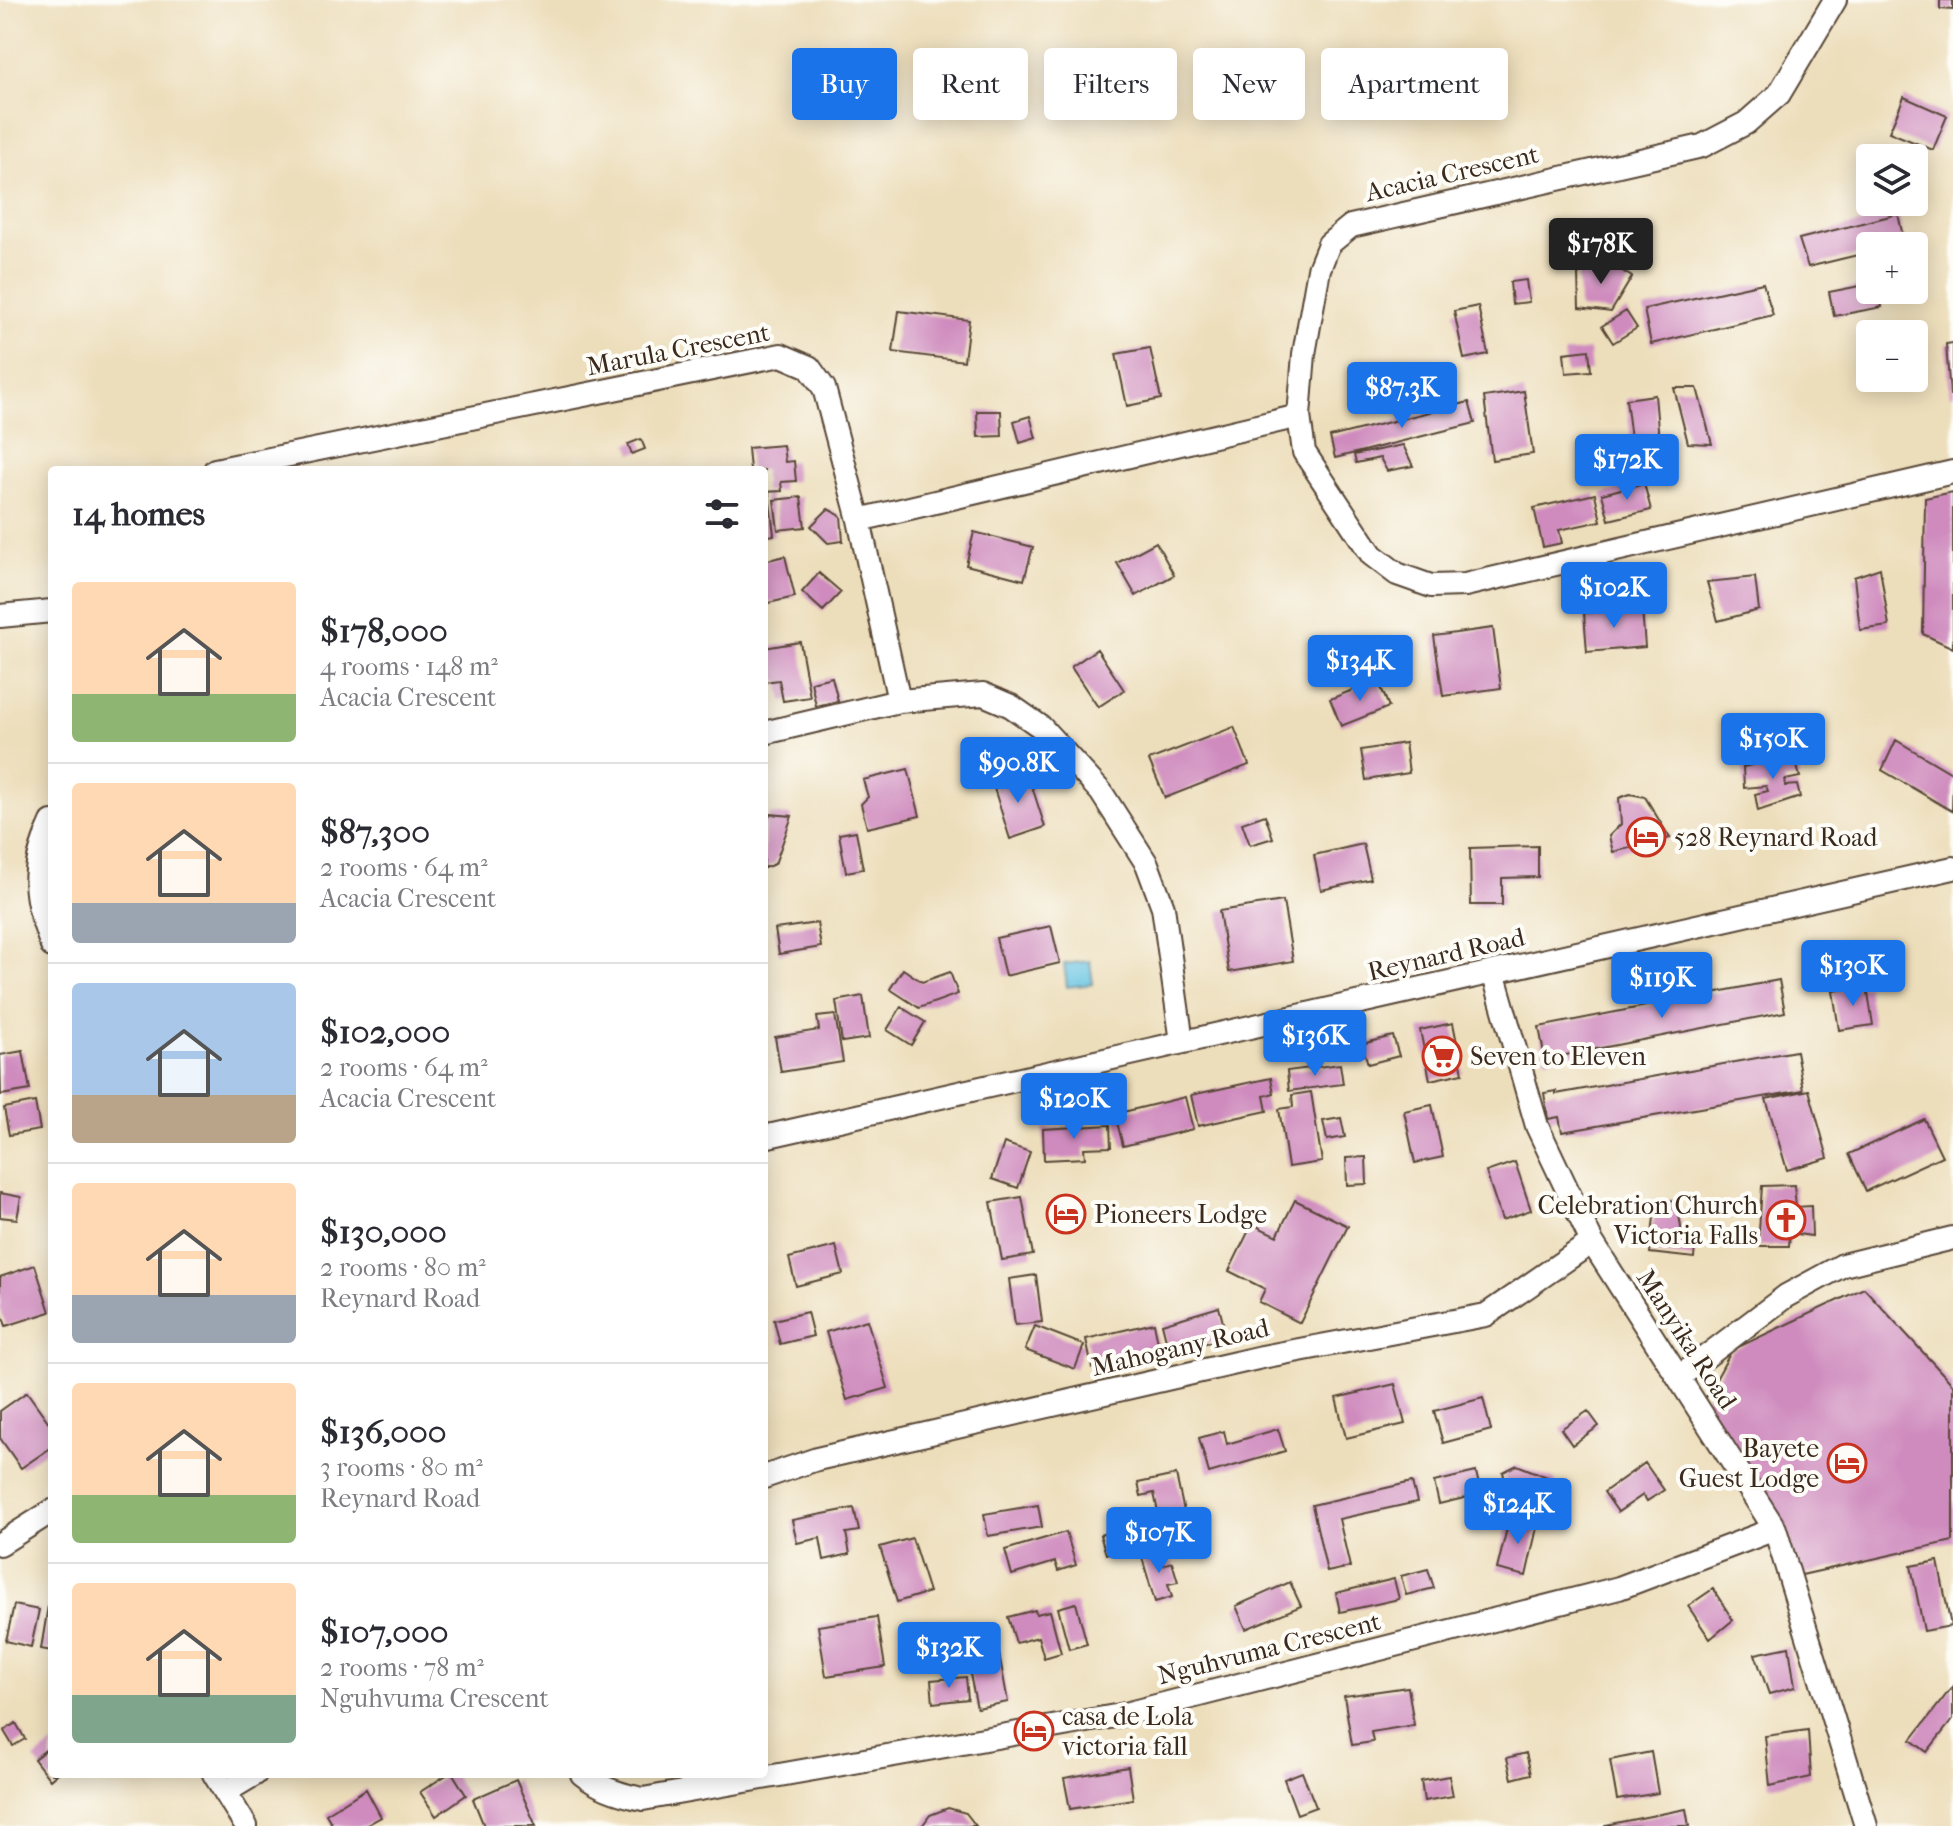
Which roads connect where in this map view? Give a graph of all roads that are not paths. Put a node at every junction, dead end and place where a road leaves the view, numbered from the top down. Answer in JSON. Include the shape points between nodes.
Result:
{"nodes":[{"id":1,"x":1835,"y":0,"type":"edge"},
{"id":2,"x":1299,"y":416,"type":"junction"},
{"id":3,"x":235,"y":466,"type":"edge"},
{"id":4,"x":1953,"y":472,"type":"edge"},
{"id":5,"x":859,"y":520,"type":"junction"},
{"id":6,"x":48,"y":611,"type":"edge"},
{"id":7,"x":0,"y":616,"type":"edge"},
{"id":8,"x":899,"y":701,"type":"junction"},
{"id":9,"x":768,"y":732,"type":"edge"},
{"id":10,"x":48,"y":831,"type":"edge"},
{"id":11,"x":1953,"y":868,"type":"edge"},
{"id":12,"x":48,"y":931,"type":"edge"},
{"id":13,"x":1493,"y":972,"type":"junction"},
{"id":14,"x":1182,"y":1042,"type":"junction"},
{"id":15,"x":768,"y":1136,"type":"edge"},
{"id":16,"x":1953,"y":1238,"type":"edge"},
{"id":17,"x":1592,"y":1242,"type":"junction"},
{"id":18,"x":1679,"y":1377,"type":"junction"},
{"id":19,"x":768,"y":1476,"type":"edge"},
{"id":20,"x":48,"y":1517,"type":"edge"},
{"id":21,"x":1775,"y":1529,"type":"junction"},
{"id":22,"x":0,"y":1544,"type":"edge"},
{"id":23,"x":768,"y":1777,"type":"edge"},
{"id":24,"x":239,"y":1778,"type":"edge"},
{"id":25,"x":587,"y":1778,"type":"edge"},
{"id":26,"x":762,"y":1778,"type":"edge"},
{"id":27,"x":220,"y":1783,"type":"edge"},
{"id":28,"x":246,"y":1826,"type":"edge"},
{"id":29,"x":1866,"y":1826,"type":"edge"}],
"edges":[{"from":1,"to":2,"type":"street","name":"Acacia Crescent","via":[[1779,94],[1746,123],[1702,146],[1351,226],[1329,244],[1319,269]]},
{"from":2,"to":4,"type":"street","name":"Acacia Crescent","via":[[1304,452],[1372,555],[1397,574],[1431,586],[1465,585]]},
{"from":2,"to":5,"type":"street"},
{"from":3,"to":5,"type":"street","name":"Marula Crescent","via":[[781,355],[809,367],[824,388]]},
{"from":5,"to":8,"type":"street","name":"Marula Crescent"},
{"from":6,"to":7,"type":"street"},
{"from":8,"to":9,"type":"street"},
{"from":8,"to":14,"type":"street","via":[[983,694],[1011,706],[1041,727],[1101,792],[1147,864],[1163,907]]},
{"from":10,"to":12,"type":"street","via":[[38,853],[35,882]]},
{"from":11,"to":13,"type":"street","name":"Reynard Road"},
{"from":13,"to":14,"type":"street","name":"Reynard Road"},
{"from":13,"to":17,"type":"street","name":"Manyika Road","via":[[1537,1126]]},
{"from":14,"to":15,"type":"street","name":"Reynard Road"},
{"from":16,"to":18,"type":"street","via":[[1843,1265],[1786,1296]]},
{"from":17,"to":18,"type":"street","name":"Manyika Road"},
{"from":17,"to":19,"type":"street","name":"Mahogany Road","via":[[1486,1315],[1262,1357],[817,1459]]},
{"from":18,"to":21,"type":"street","name":"Manyika Road"},
{"from":20,"to":22,"type":"street"},
{"from":21,"to":23,"type":"street","name":"Nguhvuma Crescent","via":[[1619,1588],[1121,1715]]},
{"from":21,"to":29,"type":"street","name":"Manyika Road"},
{"from":24,"to":27,"type":"street"},
{"from":25,"to":26,"type":"street","name":"Nguhvuma Crescent","via":[[643,1799]]},
{"from":27,"to":28,"type":"street"}]}
